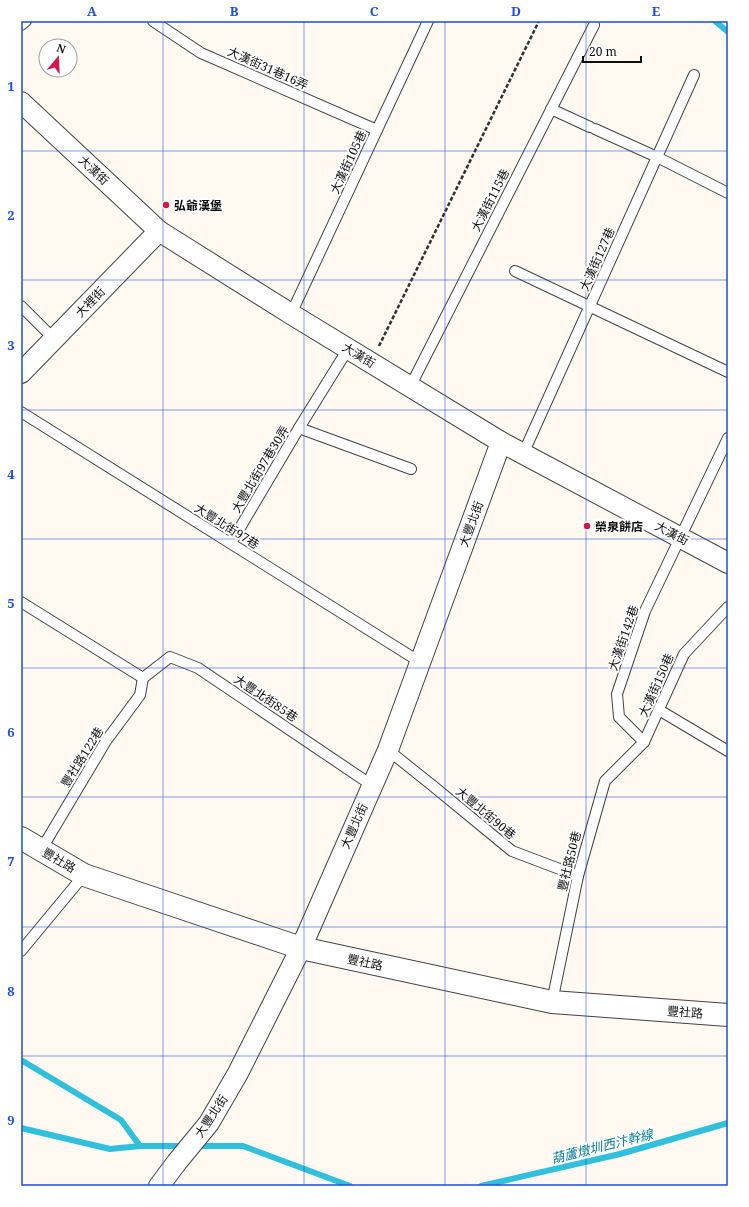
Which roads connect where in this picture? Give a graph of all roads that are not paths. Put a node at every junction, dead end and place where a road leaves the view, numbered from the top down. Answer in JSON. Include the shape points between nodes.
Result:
{"nodes":[{"id":1,"x":26,"y":21,"type":"edge"},
{"id":2,"x":153,"y":21,"type":"edge"},
{"id":3,"x":428,"y":21,"type":"edge"},
{"id":4,"x":21,"y":25,"type":"edge"},
{"id":5,"x":594,"y":25,"type":"dead end"},
{"id":6,"x":694,"y":75,"type":"dead end"},
{"id":7,"x":21,"y":102,"type":"edge"},
{"id":8,"x":551,"y":109,"type":"junction"},
{"id":9,"x":377,"y":130,"type":"junction"},
{"id":10,"x":657,"y":157,"type":"junction"},
{"id":11,"x":728,"y":193,"type":"edge"},
{"id":12,"x":160,"y":231,"type":"junction"},
{"id":13,"x":515,"y":271,"type":"dead end"},
{"id":14,"x":21,"y":306,"type":"edge"},
{"id":15,"x":590,"y":306,"type":"junction"},
{"id":16,"x":291,"y":314,"type":"junction"},
{"id":17,"x":54,"y":339,"type":"junction"},
{"id":18,"x":348,"y":348,"type":"junction"},
{"id":19,"x":728,"y":372,"type":"edge"},
{"id":20,"x":21,"y":373,"type":"edge"},
{"id":21,"x":410,"y":387,"type":"junction"},
{"id":22,"x":21,"y":412,"type":"edge"},
{"id":23,"x":299,"y":428,"type":"junction"},
{"id":24,"x":728,"y":438,"type":"edge"},
{"id":25,"x":501,"y":442,"type":"junction"},
{"id":26,"x":523,"y":454,"type":"junction"},
{"id":27,"x":411,"y":470,"type":"dead end"},
{"id":28,"x":680,"y":537,"type":"junction"},
{"id":29,"x":231,"y":543,"type":"junction"},
{"id":30,"x":728,"y":563,"type":"edge"},
{"id":31,"x":21,"y":602,"type":"edge"},
{"id":32,"x":728,"y":607,"type":"edge"},
{"id":33,"x":420,"y":662,"type":"junction"},
{"id":34,"x":143,"y":678,"type":"junction"},
{"id":35,"x":658,"y":710,"type":"junction"},
{"id":36,"x":644,"y":742,"type":"junction"},
{"id":37,"x":388,"y":750,"type":"junction"},
{"id":38,"x":728,"y":751,"type":"edge"},
{"id":39,"x":373,"y":786,"type":"junction"},
{"id":40,"x":21,"y":838,"type":"edge"},
{"id":41,"x":41,"y":850,"type":"junction"},
{"id":42,"x":84,"y":875,"type":"junction"},
{"id":43,"x":578,"y":876,"type":"junction"},
{"id":44,"x":301,"y":948,"type":"junction"},
{"id":45,"x":21,"y":951,"type":"edge"},
{"id":46,"x":552,"y":1002,"type":"junction"},
{"id":47,"x":728,"y":1015,"type":"edge"},
{"id":48,"x":159,"y":1186,"type":"edge"}],
"edges":[{"from":1,"to":4,"type":"lane"},
{"from":2,"to":9,"type":"lane","name":"大漢街31巷16弄","via":[[201,53]]},
{"from":3,"to":9,"type":"lane","name":"大漢街105巷"},
{"from":5,"to":8,"type":"lane","name":"大漢街115巷"},
{"from":6,"to":10,"type":"lane","name":"大漢街127巷"},
{"from":7,"to":12,"type":"street","name":"大漢街"},
{"from":8,"to":10,"type":"lane"},
{"from":8,"to":21,"type":"lane","name":"大漢街115巷"},
{"from":9,"to":16,"type":"lane","name":"大漢街105巷"},
{"from":10,"to":11,"type":"lane"},
{"from":10,"to":15,"type":"lane","name":"大漢街127巷"},
{"from":12,"to":16,"type":"street","name":"大漢街"},
{"from":12,"to":17,"type":"street","name":"大裡街"},
{"from":13,"to":15,"type":"lane"},
{"from":14,"to":17,"type":"lane"},
{"from":15,"to":19,"type":"lane"},
{"from":15,"to":26,"type":"lane","name":"大漢街127巷"},
{"from":16,"to":18,"type":"street","name":"大漢街"},
{"from":17,"to":20,"type":"street","name":"大裡街"},
{"from":18,"to":21,"type":"street","name":"大漢街"},
{"from":18,"to":23,"type":"lane"},
{"from":21,"to":25,"type":"street","name":"大漢街"},
{"from":22,"to":29,"type":"lane","name":"大豐北街97巷"},
{"from":23,"to":27,"type":"lane","name":"大豐北街97巷30弄"},
{"from":23,"to":29,"type":"lane","name":"大豐北街97巷30弄"},
{"from":24,"to":28,"type":"lane","name":"大漢街142巷"},
{"from":25,"to":26,"type":"street","name":"大漢街"},
{"from":25,"to":33,"type":"street","name":"大豐北街"},
{"from":26,"to":28,"type":"street","name":"大漢街"},
{"from":28,"to":30,"type":"street","name":"大漢街"},
{"from":28,"to":36,"type":"lane","name":"大漢街142巷","via":[[645,611],[617,694],[619,717]]},
{"from":29,"to":33,"type":"lane","name":"大豐北街97巷"},
{"from":31,"to":34,"type":"lane"},
{"from":32,"to":35,"type":"lane","name":"大漢街150巷","via":[[684,654]]},
{"from":33,"to":37,"type":"street","name":"大豐北街"},
{"from":34,"to":39,"type":"lane","name":"大豐北街85巷","via":[[170,657],[198,668]]},
{"from":34,"to":41,"type":"lane","name":"豐社路122巷","via":[[140,695],[106,741]]},
{"from":35,"to":36,"type":"lane","name":"大漢街150巷"},
{"from":35,"to":38,"type":"lane"},
{"from":36,"to":43,"type":"lane","name":"豐社路50巷","via":[[605,781]]},
{"from":37,"to":39,"type":"street","name":"大豐北街"},
{"from":37,"to":43,"type":"lane","name":"大豐北街90巷","via":[[512,851]]},
{"from":39,"to":44,"type":"street","name":"大豐北街"},
{"from":40,"to":41,"type":"street","name":"豐社路"},
{"from":41,"to":42,"type":"street","name":"豐社路"},
{"from":42,"to":44,"type":"street","name":"豐社路"},
{"from":42,"to":45,"type":"lane"},
{"from":43,"to":46,"type":"lane","name":"豐社路50巷"},
{"from":44,"to":46,"type":"street","name":"豐社路"},
{"from":44,"to":48,"type":"street","name":"大豐北街","via":[[238,1073],[209,1123]]},
{"from":46,"to":47,"type":"street","name":"豐社路"}]}
